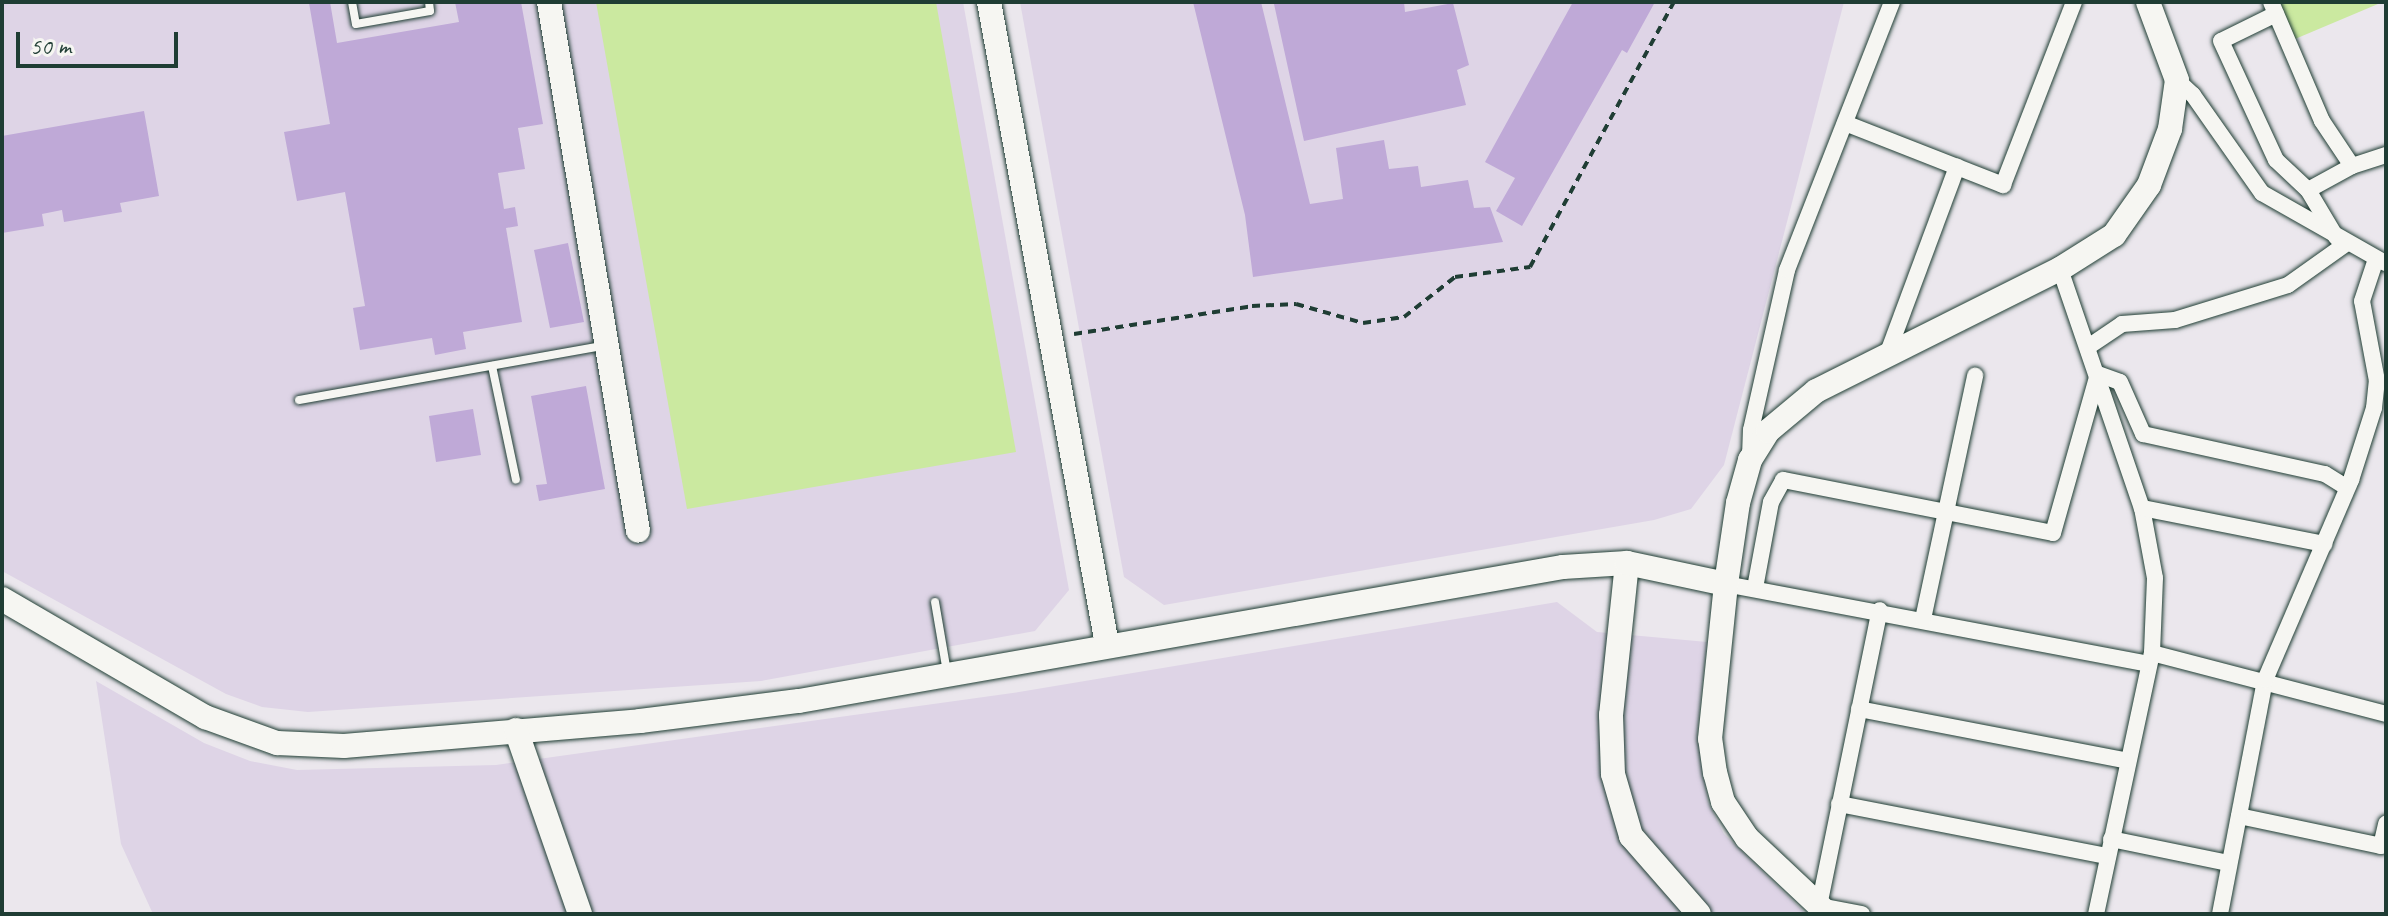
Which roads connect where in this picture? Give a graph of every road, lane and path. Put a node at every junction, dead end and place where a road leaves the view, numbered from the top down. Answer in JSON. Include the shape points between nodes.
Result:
{"nodes":[{"id":1,"x":352,"y":2,"type":"edge"},
{"id":2,"x":429,"y":2,"type":"edge"},
{"id":3,"x":549,"y":2,"type":"edge"},
{"id":4,"x":989,"y":2,"type":"edge"},
{"id":5,"x":1674,"y":2,"type":"edge"},
{"id":6,"x":1892,"y":2,"type":"edge"},
{"id":7,"x":2074,"y":2,"type":"edge"},
{"id":8,"x":2148,"y":2,"type":"edge"},
{"id":9,"x":2274,"y":8,"type":"edge"},
{"id":10,"x":2177,"y":80,"type":"junction"},
{"id":11,"x":1845,"y":123,"type":"junction"},
{"id":12,"x":2386,"y":155,"type":"edge"},
{"id":13,"x":2352,"y":166,"type":"junction"},
{"id":14,"x":1957,"y":167,"type":"junction"},
{"id":15,"x":2308,"y":190,"type":"junction"},
{"id":16,"x":2342,"y":240,"type":"junction"},
{"id":17,"x":2381,"y":261,"type":"edge"},
{"id":18,"x":2060,"y":269,"type":"junction"},
{"id":19,"x":1052,"y":338,"type":"junction"},
{"id":20,"x":607,"y":345,"type":"junction"},
{"id":21,"x":2088,"y":347,"type":"junction"},
{"id":22,"x":1887,"y":355,"type":"junction"},
{"id":23,"x":492,"y":366,"type":"junction"},
{"id":24,"x":2098,"y":374,"type":"junction"},
{"id":25,"x":1975,"y":376,"type":"dead end"},
{"id":26,"x":2381,"y":388,"type":"edge"},
{"id":27,"x":299,"y":400,"type":"dead end"},
{"id":28,"x":1750,"y":460,"type":"junction"},
{"id":29,"x":516,"y":480,"type":"dead end"},
{"id":30,"x":2347,"y":488,"type":"junction"},
{"id":31,"x":2142,"y":508,"type":"junction"},
{"id":32,"x":1945,"y":512,"type":"junction"},
{"id":33,"x":638,"y":531,"type":"dead end"},
{"id":34,"x":2324,"y":544,"type":"junction"},
{"id":35,"x":1627,"y":563,"type":"junction"},
{"id":36,"x":1726,"y":584,"type":"junction"},
{"id":37,"x":1755,"y":588,"type":"junction"},
{"id":38,"x":2,"y":599,"type":"edge"},
{"id":39,"x":935,"y":602,"type":"dead end"},
{"id":40,"x":1880,"y":610,"type":"junction"},
{"id":41,"x":1923,"y":619,"type":"junction"},
{"id":42,"x":1107,"y":644,"type":"junction"},
{"id":43,"x":2151,"y":658,"type":"junction"},
{"id":44,"x":948,"y":673,"type":"junction"},
{"id":45,"x":2265,"y":680,"type":"junction"},
{"id":46,"x":1859,"y":709,"type":"junction"},
{"id":47,"x":2386,"y":714,"type":"edge"},
{"id":48,"x":516,"y":730,"type":"junction"},
{"id":49,"x":2128,"y":761,"type":"junction"},
{"id":50,"x":1839,"y":804,"type":"junction"},
{"id":51,"x":2239,"y":816,"type":"junction"},
{"id":52,"x":2386,"y":824,"type":"edge"},
{"id":53,"x":2109,"y":847,"type":"junction"},
{"id":54,"x":2228,"y":863,"type":"junction"},
{"id":55,"x":1824,"y":910,"type":"edge"},
{"id":56,"x":580,"y":914,"type":"edge"},
{"id":57,"x":1699,"y":914,"type":"edge"},
{"id":58,"x":1862,"y":914,"type":"edge"},
{"id":59,"x":2096,"y":914,"type":"edge"},
{"id":60,"x":2220,"y":914,"type":"edge"}],
"edges":[{"from":1,"to":2,"type":"lane","via":[[356,24],[430,11]]},
{"from":3,"to":20,"type":"street"},
{"from":4,"to":19,"type":"street"},
{"from":5,"to":19,"type":"path","via":[[1530,267],[1455,277],[1404,317],[1363,323],[1296,304],[1252,306]]},
{"from":6,"to":11,"type":"street"},
{"from":7,"to":14,"type":"street","via":[[2003,185]]},
{"from":8,"to":10,"type":"street"},
{"from":9,"to":13,"type":"street","via":[[2322,121]]},
{"from":9,"to":15,"type":"street","via":[[2221,41],[2276,160]]},
{"from":10,"to":16,"type":"street","via":[[2262,193]]},
{"from":10,"to":18,"type":"street","via":[[2170,129],[2149,185],[2114,235]]},
{"from":11,"to":14,"type":"street"},
{"from":11,"to":28,"type":"street","via":[[1787,270],[1751,430]]},
{"from":12,"to":13,"type":"street"},
{"from":13,"to":15,"type":"street"},
{"from":14,"to":22,"type":"street"},
{"from":15,"to":16,"type":"street"},
{"from":16,"to":17,"type":"street"},
{"from":16,"to":21,"type":"street","via":[[2288,285],[2175,320],[2122,324]]},
{"from":17,"to":26,"type":"street","via":[[2362,301]]},
{"from":18,"to":21,"type":"street"},
{"from":18,"to":22,"type":"street"},
{"from":19,"to":42,"type":"street"},
{"from":20,"to":23,"type":"lane"},
{"from":20,"to":33,"type":"street"},
{"from":21,"to":24,"type":"street"},
{"from":22,"to":28,"type":"street","via":[[1788,411]]},
{"from":23,"to":27,"type":"lane"},
{"from":23,"to":29,"type":"lane"},
{"from":24,"to":30,"type":"street","via":[[2120,382],[2143,434],[2325,474]]},
{"from":24,"to":31,"type":"street"},
{"from":24,"to":32,"type":"street","via":[[2053,533]]},
{"from":25,"to":32,"type":"street"},
{"from":26,"to":30,"type":"street"},
{"from":28,"to":36,"type":"street"},
{"from":30,"to":34,"type":"street"},
{"from":31,"to":34,"type":"street"},
{"from":31,"to":43,"type":"street","via":[[2155,578]]},
{"from":32,"to":37,"type":"street","via":[[1783,480],[1771,502]]},
{"from":32,"to":41,"type":"street"},
{"from":34,"to":45,"type":"street"},
{"from":35,"to":36,"type":"street"},
{"from":35,"to":42,"type":"street","via":[[1563,567]]},
{"from":35,"to":57,"type":"street","via":[[1611,715],[1613,774],[1631,836]]},
{"from":36,"to":37,"type":"street"},
{"from":36,"to":55,"type":"street","via":[[1710,739],[1723,802],[1766,859]]},
{"from":37,"to":40,"type":"street"},
{"from":38,"to":48,"type":"street","via":[[205,717],[277,743],[344,746]]},
{"from":39,"to":44,"type":"lane"},
{"from":40,"to":41,"type":"street"},
{"from":40,"to":46,"type":"street"},
{"from":41,"to":43,"type":"street"},
{"from":42,"to":44,"type":"street"},
{"from":43,"to":45,"type":"street"},
{"from":43,"to":49,"type":"street"},
{"from":44,"to":48,"type":"street","via":[[799,701]]},
{"from":45,"to":47,"type":"street"},
{"from":45,"to":51,"type":"street"},
{"from":46,"to":49,"type":"street"},
{"from":46,"to":50,"type":"street"},
{"from":48,"to":56,"type":"street"},
{"from":49,"to":53,"type":"street"},
{"from":50,"to":53,"type":"street"},
{"from":50,"to":55,"type":"street"},
{"from":51,"to":52,"type":"street","via":[[2381,846]]},
{"from":51,"to":54,"type":"street"},
{"from":53,"to":54,"type":"street"},
{"from":53,"to":59,"type":"street"},
{"from":54,"to":60,"type":"street"},
{"from":55,"to":58,"type":"street"}]}
